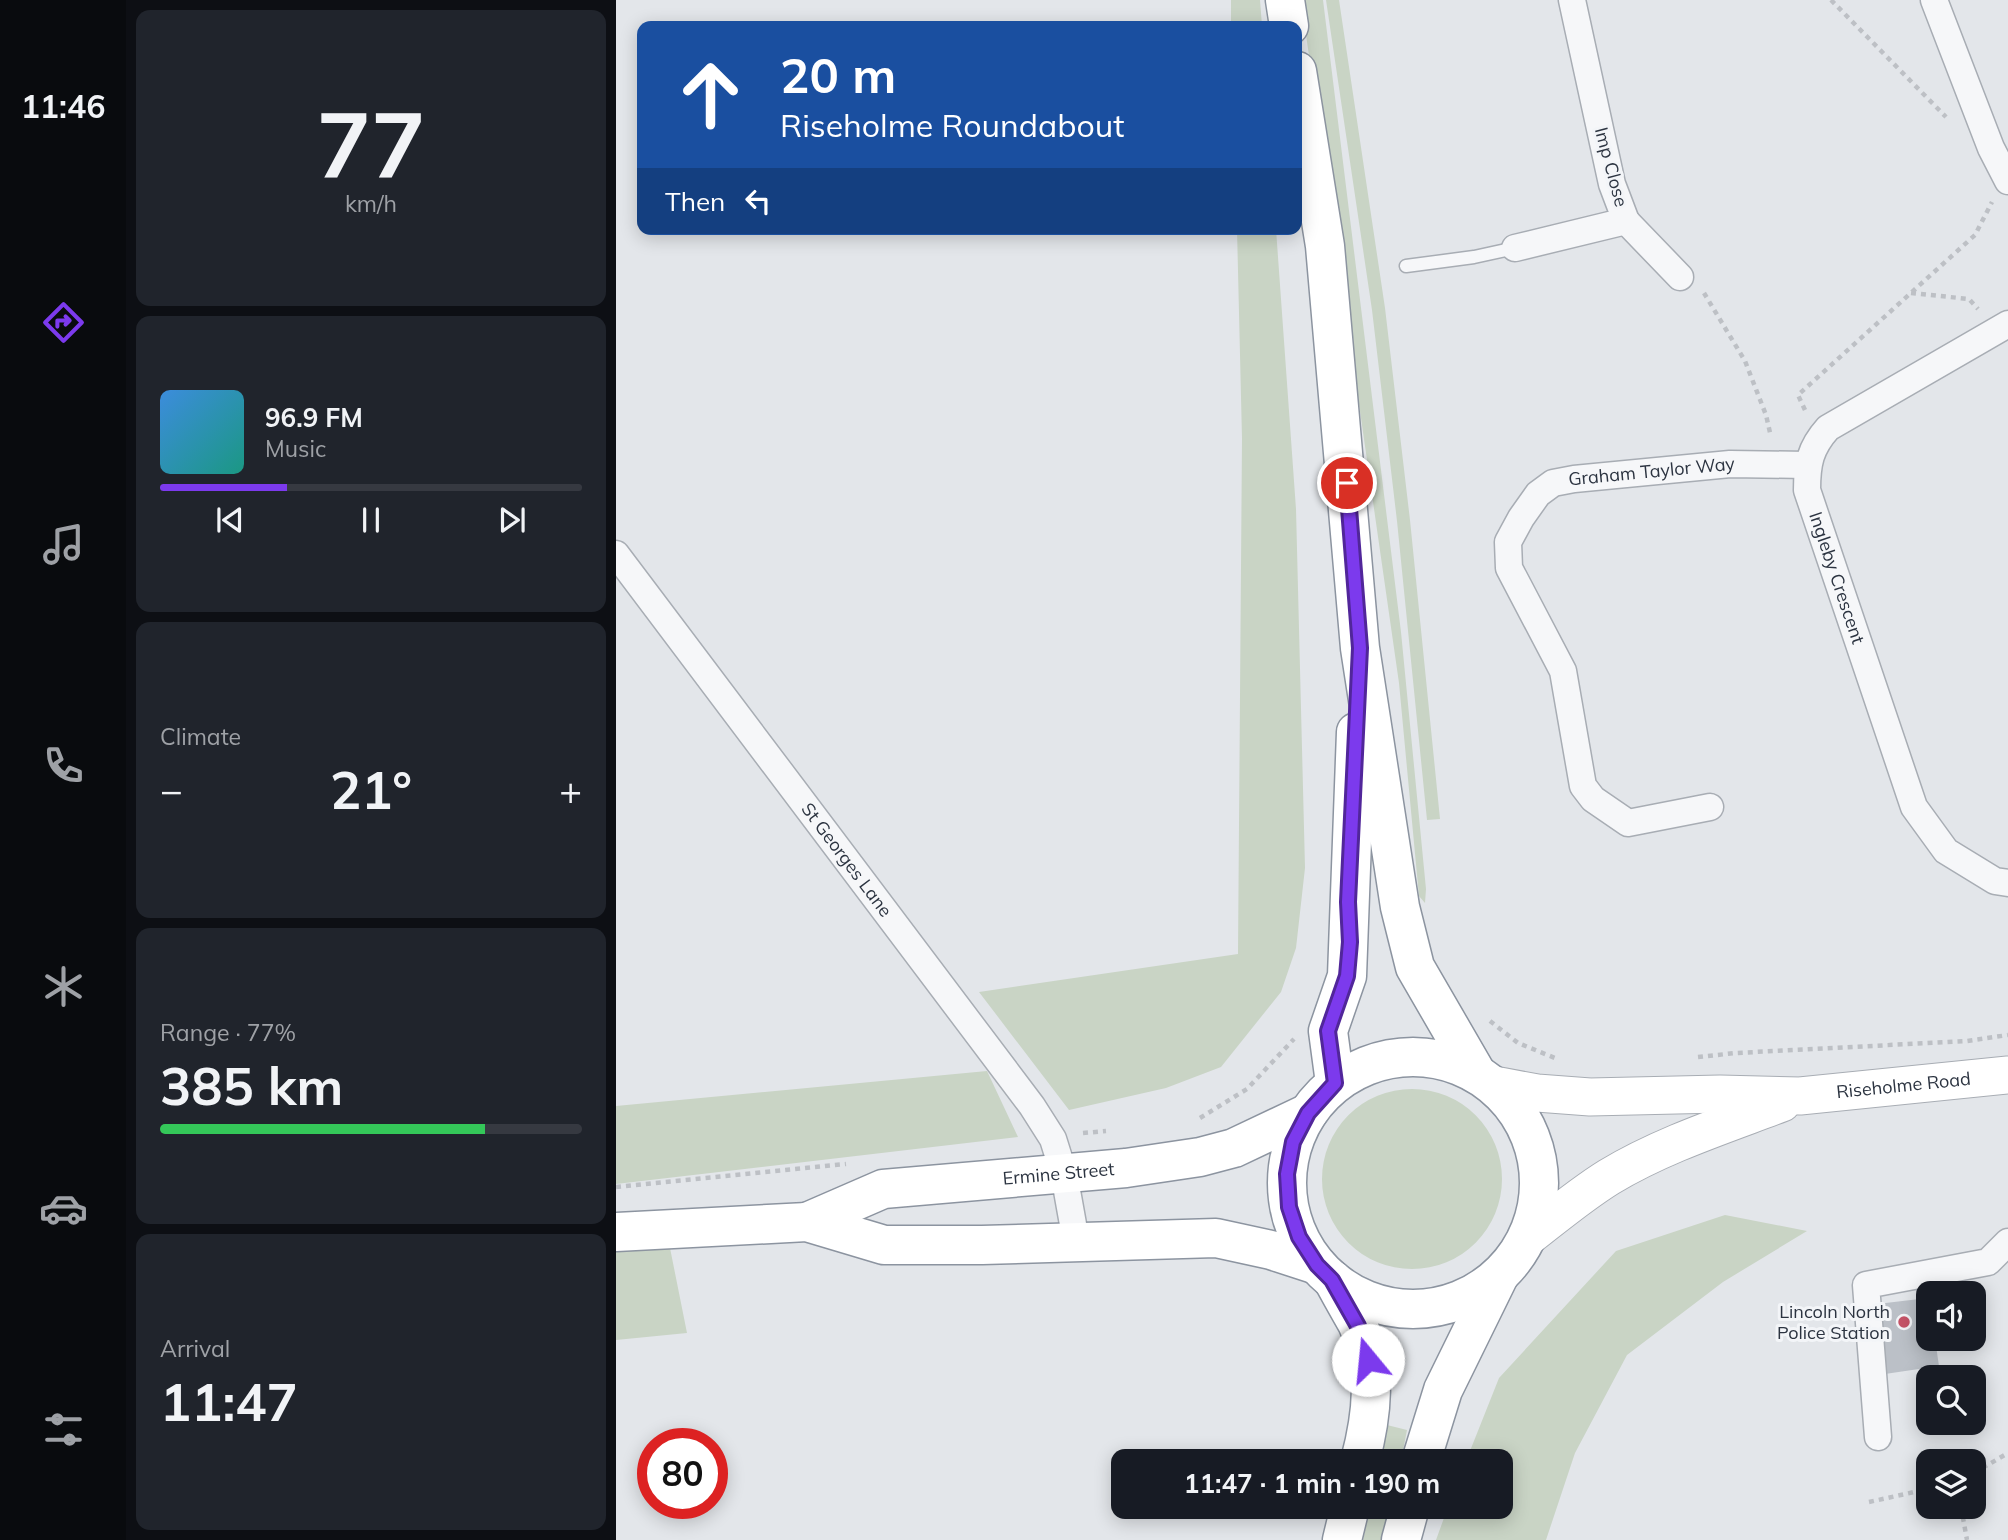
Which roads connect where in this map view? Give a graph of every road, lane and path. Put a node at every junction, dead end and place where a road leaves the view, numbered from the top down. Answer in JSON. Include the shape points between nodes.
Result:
{"nodes":[{"id":1,"x":1285,"y":0,"type":"edge"},
{"id":2,"x":1572,"y":0,"type":"edge"},
{"id":3,"x":1832,"y":0,"type":"edge"},
{"id":4,"x":1934,"y":0,"type":"edge"},
{"id":5,"x":1288,"y":21,"type":"edge"},
{"id":6,"x":1302,"y":102,"type":"edge"},
{"id":7,"x":1948,"y":118,"type":"dead end"},
{"id":8,"x":2007,"y":179,"type":"edge"},
{"id":9,"x":1626,"y":221,"type":"junction"},
{"id":10,"x":1515,"y":248,"type":"joint"},
{"id":11,"x":1406,"y":266,"type":"dead end"},
{"id":12,"x":1680,"y":277,"type":"joint"},
{"id":13,"x":1910,"y":293,"type":"junction"},
{"id":14,"x":2002,"y":327,"type":"edge"},
{"id":15,"x":1819,"y":437,"type":"junction"},
{"id":16,"x":1778,"y":465,"type":"junction"},
{"id":17,"x":1807,"y":465,"type":"junction"},
{"id":18,"x":616,"y":554,"type":"edge"},
{"id":19,"x":1360,"y":648,"type":"junction"},
{"id":20,"x":1710,"y":807,"type":"dead end"},
{"id":21,"x":2008,"y":883,"type":"edge"},
{"id":22,"x":1480,"y":1013,"type":"dead end"},
{"id":23,"x":1297,"y":1035,"type":"dead end"},
{"id":24,"x":2008,"y":1035,"type":"edge"},
{"id":25,"x":1557,"y":1059,"type":"dead end"},
{"id":26,"x":1685,"y":1059,"type":"dead end"},
{"id":27,"x":2008,"y":1075,"type":"edge"},
{"id":28,"x":1486,"y":1080,"type":"junction"},
{"id":29,"x":1335,"y":1083,"type":"junction"},
{"id":30,"x":1800,"y":1096,"type":"junction"},
{"id":31,"x":1308,"y":1113,"type":"junction"},
{"id":32,"x":1192,"y":1121,"type":"dead end"},
{"id":33,"x":1093,"y":1131,"type":"dead end"},
{"id":34,"x":1107,"y":1131,"type":"dead end"},
{"id":35,"x":849,"y":1164,"type":"dead end"},
{"id":36,"x":1064,"y":1174,"type":"junction"},
{"id":37,"x":616,"y":1188,"type":"edge"},
{"id":38,"x":807,"y":1222,"type":"junction"},
{"id":39,"x":616,"y":1232,"type":"edge"},
{"id":40,"x":1527,"y":1238,"type":"junction"},
{"id":41,"x":1076,"y":1241,"type":"junction"},
{"id":42,"x":2008,"y":1242,"type":"edge"},
{"id":43,"x":1325,"y":1272,"type":"junction"},
{"id":44,"x":1499,"y":1276,"type":"junction"},
{"id":45,"x":1878,"y":1437,"type":"dead end"},
{"id":46,"x":1363,"y":1449,"type":"edge"},
{"id":47,"x":1425,"y":1449,"type":"edge"},
{"id":48,"x":2008,"y":1453,"type":"edge"},
{"id":49,"x":1986,"y":1466,"type":"edge"},
{"id":50,"x":1916,"y":1492,"type":"edge"},
{"id":51,"x":1869,"y":1502,"type":"dead end"},
{"id":52,"x":1347,"y":1519,"type":"edge"},
{"id":53,"x":1407,"y":1519,"type":"edge"},
{"id":54,"x":1963,"y":1519,"type":"edge"},
{"id":55,"x":1342,"y":1540,"type":"edge"},
{"id":56,"x":1401,"y":1540,"type":"edge"},
{"id":57,"x":1967,"y":1540,"type":"edge"}],
"edges":[{"from":1,"to":5,"type":"highway"},
{"from":2,"to":9,"type":"street","name":"Imp Close","via":[[1612,184]]},
{"from":3,"to":7,"type":"path"},
{"from":4,"to":8,"type":"street"},
{"from":6,"to":19,"type":"highway","via":[[1325,246]]},
{"from":8,"to":13,"type":"path","via":[[1975,235]]},
{"from":9,"to":10,"type":"street","name":"Imp Close"},
{"from":9,"to":12,"type":"street"},
{"from":10,"to":11,"type":"lane"},
{"from":12,"to":16,"type":"path","via":[[1704,293],[1745,361],[1766,415]]},
{"from":13,"to":14,"type":"path","via":[[1969,299]]},
{"from":13,"to":15,"type":"path","via":[[1798,395]]},
{"from":14,"to":15,"type":"street"},
{"from":15,"to":17,"type":"street","name":"Ingleby Crescent"},
{"from":16,"to":17,"type":"street","name":"Graham Taylor Way"},
{"from":16,"to":20,"type":"street","name":"Graham Taylor Way","via":[[1730,464],[1553,483],[1538,494],[1508,542],[1509,568],[1563,671],[1580,777],[1588,793],[1628,823]]},
{"from":17,"to":21,"type":"street","name":"Ingleby Crescent","via":[[1807,490],[1914,807],[1945,851],[1995,881]]},
{"from":18,"to":36,"type":"street","name":"St Georges Lane","via":[[1032,1106],[1053,1139]]},
{"from":19,"to":28,"type":"highway","via":[[1400,907],[1415,967]]},
{"from":19,"to":29,"type":"highway","via":[[1350,942],[1347,976],[1328,1031]]},
{"from":22,"to":25,"type":"path","via":[[1518,1043]]},
{"from":23,"to":32,"type":"path","via":[[1247,1090]]},
{"from":24,"to":26,"type":"path"},
{"from":27,"to":30,"type":"main road","name":"Riseholme Road"},
{"from":28,"to":29,"type":"highway","via":[[1450,1062],[1420,1056],[1380,1061]]},
{"from":28,"to":30,"type":"main road","via":[[1537,1093],[1590,1097]]},
{"from":28,"to":40,"type":"highway","via":[[1521,1117],[1537,1156],[1539,1198]]},
{"from":29,"to":31,"type":"highway"},
{"from":30,"to":40,"type":"main road","via":[[1657,1152],[1575,1200]]},
{"from":31,"to":36,"type":"highway","name":"Ermine Street","via":[[1234,1147],[1200,1157]]},
{"from":31,"to":43,"type":"highway","via":[[1293,1142],[1287,1174],[1289,1207],[1299,1237]]},
{"from":33,"to":34,"type":"path"},
{"from":35,"to":37,"type":"path"},
{"from":36,"to":38,"type":"highway","name":"Ermine Street","via":[[883,1189]]},
{"from":36,"to":41,"type":"street","name":"St Georges Lane"},
{"from":38,"to":39,"type":"highway","name":"Ermine Street"},
{"from":38,"to":41,"type":"highway","name":"Ermine Street","via":[[884,1245]]},
{"from":40,"to":44,"type":"highway"},
{"from":41,"to":43,"type":"highway","name":"Ermine Street","via":[[1216,1238],[1271,1250]]},
{"from":42,"to":45,"type":"street","via":[[1988,1262],[1866,1285]]},
{"from":43,"to":44,"type":"highway","via":[[1363,1299],[1398,1309],[1434,1308],[1468,1297]]},
{"from":43,"to":46,"type":"highway","via":[[1358,1326],[1368,1360],[1372,1391]]},
{"from":44,"to":47,"type":"highway","via":[[1443,1390]]},
{"from":48,"to":49,"type":"path"},
{"from":50,"to":51,"type":"path"},
{"from":52,"to":55,"type":"highway"},
{"from":53,"to":56,"type":"highway"},
{"from":54,"to":57,"type":"path"}]}
